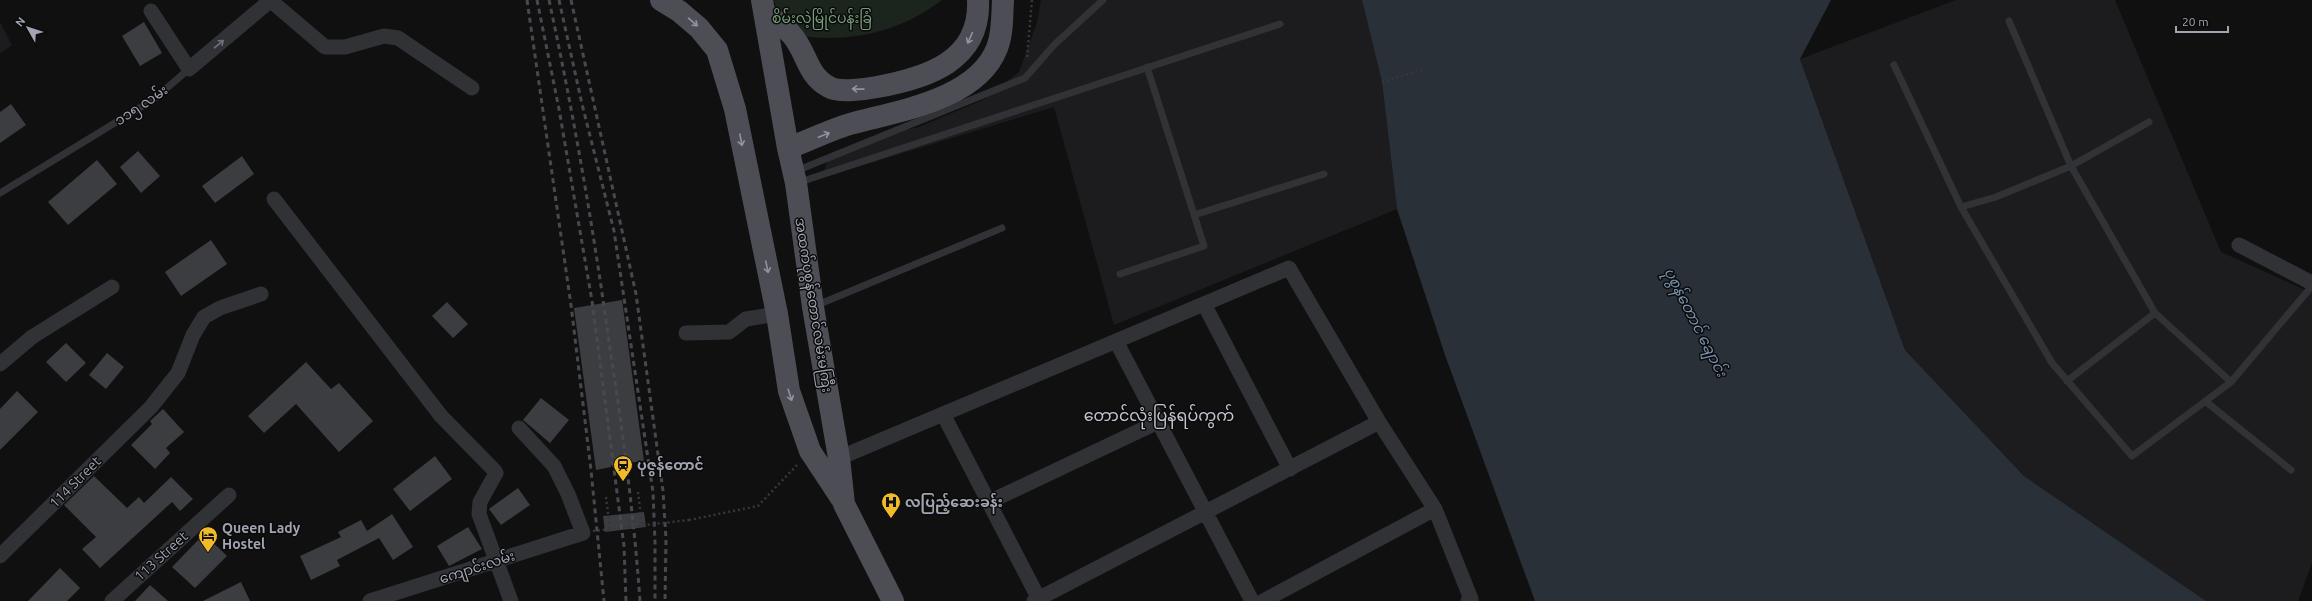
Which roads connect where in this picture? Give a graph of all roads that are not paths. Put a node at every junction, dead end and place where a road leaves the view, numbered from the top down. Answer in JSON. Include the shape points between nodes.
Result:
{"nodes":[{"id":1,"x":270,"y":0,"type":"edge"},
{"id":2,"x":661,"y":0,"type":"edge"},
{"id":3,"x":978,"y":0,"type":"edge"},
{"id":4,"x":1002,"y":0,"type":"edge"},
{"id":5,"x":1102,"y":0,"type":"edge"},
{"id":6,"x":764,"y":6,"type":"edge"},
{"id":7,"x":151,"y":11,"type":"dead end"},
{"id":8,"x":2009,"y":21,"type":"dead end"},
{"id":9,"x":1280,"y":24,"type":"dead end"},
{"id":10,"x":1894,"y":65,"type":"dead end"},
{"id":11,"x":1147,"y":67,"type":"junction"},
{"id":12,"x":189,"y":69,"type":"junction"},
{"id":13,"x":472,"y":88,"type":"dead end"},
{"id":14,"x":2149,"y":122,"type":"dead end"},
{"id":15,"x":788,"y":148,"type":"junction"},
{"id":16,"x":2071,"y":166,"type":"junction"},
{"id":17,"x":1324,"y":174,"type":"dead end"},
{"id":18,"x":795,"y":178,"type":"junction"},
{"id":19,"x":0,"y":193,"type":"edge"},
{"id":20,"x":274,"y":199,"type":"dead end"},
{"id":21,"x":1961,"y":207,"type":"junction"},
{"id":22,"x":1194,"y":215,"type":"junction"},
{"id":23,"x":1002,"y":228,"type":"dead end"},
{"id":24,"x":2239,"y":245,"type":"dead end"},
{"id":25,"x":1120,"y":274,"type":"dead end"},
{"id":26,"x":2312,"y":284,"type":"edge"},
{"id":27,"x":112,"y":287,"type":"dead end"},
{"id":28,"x":261,"y":294,"type":"dead end"},
{"id":29,"x":1204,"y":304,"type":"junction"},
{"id":30,"x":812,"y":307,"type":"junction"},
{"id":31,"x":2155,"y":313,"type":"junction"},
{"id":32,"x":777,"y":314,"type":"junction"},
{"id":33,"x":686,"y":333,"type":"dead end"},
{"id":34,"x":1116,"y":341,"type":"junction"},
{"id":35,"x":0,"y":364,"type":"edge"},
{"id":36,"x":2067,"y":381,"type":"junction"},
{"id":37,"x":2231,"y":382,"type":"junction"},
{"id":38,"x":2206,"y":401,"type":"junction"},
{"id":39,"x":943,"y":414,"type":"junction"},
{"id":40,"x":1158,"y":422,"type":"junction"},
{"id":41,"x":1380,"y":422,"type":"junction"},
{"id":42,"x":519,"y":428,"type":"dead end"},
{"id":43,"x":838,"y":458,"type":"junction"},
{"id":44,"x":1290,"y":469,"type":"junction"},
{"id":45,"x":2291,"y":470,"type":"dead end"},
{"id":46,"x":229,"y":495,"type":"dead end"},
{"id":47,"x":989,"y":502,"type":"junction"},
{"id":48,"x":844,"y":504,"type":"junction"},
{"id":49,"x":1434,"y":509,"type":"junction"},
{"id":50,"x":1205,"y":512,"type":"junction"},
{"id":51,"x":0,"y":556,"type":"edge"},
{"id":52,"x":496,"y":561,"type":"junction"},
{"id":53,"x":410,"y":595,"type":"edge"},
{"id":54,"x":1037,"y":600,"type":"edge"},
{"id":55,"x":112,"y":601,"type":"edge"},
{"id":56,"x":370,"y":601,"type":"edge"},
{"id":57,"x":511,"y":601,"type":"edge"},
{"id":58,"x":893,"y":601,"type":"edge"},
{"id":59,"x":1252,"y":601,"type":"edge"},
{"id":60,"x":1262,"y":601,"type":"edge"},
{"id":61,"x":1468,"y":601,"type":"edge"}],
"edges":[{"from":12,"to":1,"type":"street","name":"၁၁၅ လမ်း","one_way":true},
{"from":1,"to":13,"type":"street","via":[[325,47],[345,47],[384,36],[398,38]]},
{"from":2,"to":32,"type":"main road","one_way":true,"via":[[680,11],[699,28],[717,50],[735,109]]},
{"from":3,"to":6,"type":"main road","one_way":true,"via":[[978,12],[965,49],[950,63],[922,77],[862,90],[830,88],[810,71],[792,35]]},
{"from":15,"to":4,"type":"main road","one_way":true,"via":[[849,124],[912,108],[951,94],[986,67],[997,48],[1002,25]]},
{"from":5,"to":18,"type":"lane","via":[[1025,78]]},
{"from":6,"to":15,"type":"main road","name":"အထက်ပုစွန်တောင်လမ်းမကြီး"},
{"from":7,"to":12,"type":"street"},
{"from":8,"to":16,"type":"lane"},
{"from":9,"to":11,"type":"lane"},
{"from":10,"to":21,"type":"lane"},
{"from":11,"to":18,"type":"lane"},
{"from":11,"to":22,"type":"lane"},
{"from":12,"to":19,"type":"lane","name":"၁၁၅ လမ်း","via":[[154,99]]},
{"from":14,"to":16,"type":"lane"},
{"from":15,"to":18,"type":"main road","name":"အထက်ပုစွန်တောင်လမ်းမကြီး"},
{"from":16,"to":21,"type":"lane","via":[[1996,197]]},
{"from":16,"to":31,"type":"lane"},
{"from":17,"to":22,"type":"lane"},
{"from":18,"to":30,"type":"main road","name":"အထက်ပုစွန်တောင်လမ်းမကြီး"},
{"from":20,"to":52,"type":"street","via":[[440,416],[496,473],[478,508]]},
{"from":21,"to":36,"type":"lane","via":[[2052,364]]},
{"from":22,"to":25,"type":"lane","via":[[1204,246]]},
{"from":23,"to":30,"type":"lane"},
{"from":24,"to":26,"type":"street"},
{"from":26,"to":37,"type":"lane"},
{"from":27,"to":35,"type":"street","via":[[32,337]]},
{"from":28,"to":51,"type":"street","name":"114 Street","via":[[220,308],[204,317],[193,335],[178,373],[151,407]]},
{"from":29,"to":34,"type":"street"},
{"from":29,"to":41,"type":"street","via":[[1289,268]]},
{"from":29,"to":44,"type":"street"},
{"from":30,"to":43,"type":"main road","name":"အထက်ပုစွန်တောင်လမ်းမကြီး"},
{"from":31,"to":36,"type":"lane"},
{"from":31,"to":37,"type":"lane"},
{"from":32,"to":33,"type":"street","via":[[746,319],[729,332]]},
{"from":32,"to":48,"type":"main road","one_way":true,"via":[[789,391],[810,450]]},
{"from":34,"to":39,"type":"street"},
{"from":34,"to":40,"type":"street"},
{"from":36,"to":38,"type":"lane","via":[[2132,456]]},
{"from":37,"to":38,"type":"lane"},
{"from":38,"to":45,"type":"lane"},
{"from":39,"to":43,"type":"street"},
{"from":39,"to":47,"type":"street"},
{"from":40,"to":47,"type":"street"},
{"from":40,"to":50,"type":"street"},
{"from":41,"to":44,"type":"street"},
{"from":41,"to":49,"type":"street"},
{"from":42,"to":52,"type":"street","name":"ကျောင်းလမ်း","via":[[554,466],[588,532]]},
{"from":43,"to":48,"type":"main road","name":"အထက်ပုစွန်တောင်လမ်းမကြီး"},
{"from":44,"to":50,"type":"street"},
{"from":46,"to":55,"type":"street","name":"113 Street"},
{"from":47,"to":54,"type":"street"},
{"from":48,"to":58,"type":"main road","name":"အထက်ပုစွန်တောင်လမ်းမကြီး"},
{"from":49,"to":60,"type":"street"},
{"from":49,"to":61,"type":"street","via":[[1471,600]]},
{"from":50,"to":54,"type":"street"},
{"from":50,"to":59,"type":"street"},
{"from":52,"to":53,"type":"street","name":"ကျောင်းလမ်း"},
{"from":52,"to":57,"type":"street"},
{"from":53,"to":56,"type":"street","name":"ကျောင်းလမ်း"}]}
